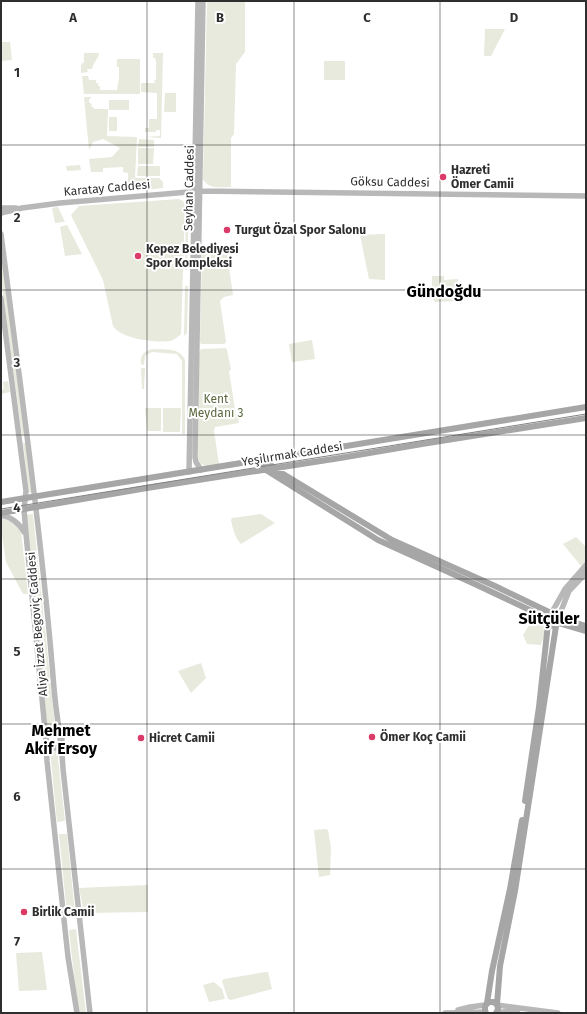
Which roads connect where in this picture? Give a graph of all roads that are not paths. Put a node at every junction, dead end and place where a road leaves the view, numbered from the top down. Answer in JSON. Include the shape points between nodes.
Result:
{"nodes":[{"id":1,"x":198,"y":1,"type":"edge"},
{"id":2,"x":203,"y":1,"type":"edge"},
{"id":3,"x":197,"y":191,"type":"junction"},
{"id":4,"x":586,"y":196,"type":"edge"},
{"id":5,"x":1,"y":208,"type":"edge"},
{"id":6,"x":22,"y":208,"type":"junction"},
{"id":7,"x":1,"y":213,"type":"edge"},
{"id":8,"x":1,"y":234,"type":"edge"},
{"id":9,"x":1,"y":298,"type":"edge"},
{"id":10,"x":586,"y":408,"type":"edge"},
{"id":11,"x":586,"y":418,"type":"edge"},
{"id":12,"x":265,"y":459,"type":"junction"},
{"id":13,"x":276,"y":468,"type":"junction"},
{"id":14,"x":201,"y":470,"type":"junction"},
{"id":15,"x":266,"y":470,"type":"junction"},
{"id":16,"x":189,"y":472,"type":"junction"},
{"id":17,"x":34,"y":496,"type":"junction"},
{"id":18,"x":25,"y":497,"type":"junction"},
{"id":19,"x":1,"y":502,"type":"edge"},
{"id":20,"x":36,"y":507,"type":"junction"},
{"id":21,"x":24,"y":509,"type":"junction"},
{"id":22,"x":1,"y":514,"type":"edge"},
{"id":23,"x":26,"y":534,"type":"junction"},
{"id":24,"x":586,"y":565,"type":"edge"},
{"id":25,"x":586,"y":573,"type":"edge"},
{"id":26,"x":552,"y":613,"type":"junction"},
{"id":27,"x":558,"y":620,"type":"junction"},
{"id":28,"x":547,"y":622,"type":"junction"},
{"id":29,"x":586,"y":626,"type":"edge"},
{"id":30,"x":586,"y":631,"type":"edge"},
{"id":31,"x":61,"y":739,"type":"junction"},
{"id":32,"x":46,"y":740,"type":"junction"},
{"id":33,"x":497,"y":1005,"type":"junction"},
{"id":34,"x":522,"y":1009,"type":"junction"},
{"id":35,"x":486,"y":1010,"type":"edge"},
{"id":36,"x":76,"y":1013,"type":"edge"},
{"id":37,"x":90,"y":1013,"type":"edge"},
{"id":38,"x":448,"y":1013,"type":"edge"},
{"id":39,"x":496,"y":1013,"type":"edge"},
{"id":40,"x":558,"y":1013,"type":"edge"}],
"edges":[{"from":1,"to":3,"type":"main road","name":"Seyhan Caddesi"},
{"from":2,"to":3,"type":"main road","name":"Seyhan Caddesi"},
{"from":3,"to":4,"type":"main road","name":"Göksu Caddesi"},
{"from":3,"to":6,"type":"main road","name":"Karatay Caddesi"},
{"from":3,"to":14,"type":"main road","name":"Seyhan Caddesi","via":[[195,457]]},
{"from":3,"to":16,"type":"main road","name":"Seyhan Caddesi"},
{"from":5,"to":6,"type":"main road","name":"Karatay Caddesi"},
{"from":6,"to":7,"type":"main road","name":"Karatay Caddesi"},
{"from":8,"to":17,"type":"main road","name":"Aliya İzzet Begoviç Caddesi"},
{"from":9,"to":18,"type":"main road","name":"Aliya İzzet Begoviç Caddesi"},
{"from":10,"to":12,"type":"main road","name":"Yeşilırmak Caddesi"},
{"from":11,"to":13,"type":"main road","name":"Yeşilırmak Caddesi"},
{"from":12,"to":13,"type":"main road"},
{"from":12,"to":14,"type":"main road","name":"Yeşilırmak Caddesi"},
{"from":12,"to":15,"type":"main road","via":[[262,462]]},
{"from":13,"to":15,"type":"main road","name":"Yeşilırmak Caddesi"},
{"from":13,"to":26,"type":"main road","via":[[379,534]]},
{"from":14,"to":16,"type":"main road","name":"Yeşilırmak Caddesi"},
{"from":15,"to":20,"type":"main road","name":"Yeşilırmak Caddesi"},
{"from":15,"to":28,"type":"main road","via":[[378,540],[536,613]]},
{"from":16,"to":17,"type":"main road","name":"Yeşilırmak Caddesi"},
{"from":17,"to":18,"type":"main road","name":"Yeşilırmak Caddesi"},
{"from":17,"to":20,"type":"main road","name":"Aliya İzzet Begoviç Caddesi"},
{"from":18,"to":19,"type":"main road","name":"Yeşilırmak Caddesi"},
{"from":18,"to":21,"type":"main road","name":"Aliya İzzet Begoviç Caddesi"},
{"from":20,"to":21,"type":"main road","name":"Yeşilırmak Caddesi"},
{"from":20,"to":31,"type":"main road","name":"Aliya İzzet Begoviç Caddesi"},
{"from":21,"to":22,"type":"main road","name":"Yeşilırmak Caddesi"},
{"from":21,"to":23,"type":"main road","name":"Aliya İzzet Begoviç Caddesi"},
{"from":22,"to":23,"type":"main road","via":[[16,522]]},
{"from":23,"to":32,"type":"main road","name":"Aliya İzzet Begoviç Caddesi"},
{"from":24,"to":26,"type":"main road","via":[[565,589]]},
{"from":25,"to":27,"type":"main road","via":[[569,591]]},
{"from":26,"to":27,"type":"main road","via":[[556,613]]},
{"from":26,"to":28,"type":"main road","via":[[547,616]]},
{"from":27,"to":28,"type":"main road","via":[[551,626]]},
{"from":27,"to":29,"type":"main road"},
{"from":27,"to":30,"type":"main road"},
{"from":27,"to":33,"type":"main road","via":[[515,891],[500,966]]},
{"from":28,"to":35,"type":"main road","via":[[540,700],[524,814]]},
{"from":31,"to":32,"type":"main road","via":[[59,735],[52,733]]},
{"from":31,"to":32,"type":"main road","via":[[60,744],[54,748],[49,746]]},
{"from":31,"to":37,"type":"main road","name":"Aliya İzzet Begoviç Caddesi"},
{"from":32,"to":36,"type":"main road","name":"Aliya İzzet Begoviç Caddesi"},
{"from":33,"to":34,"type":"main road"},
{"from":33,"to":35,"type":"main road","via":[[493,1002]]},
{"from":33,"to":39,"type":"main road"},
{"from":34,"to":39,"type":"main road"},
{"from":34,"to":40,"type":"main road"},
{"from":35,"to":38,"type":"main road","via":[[470,1007]]}]}
